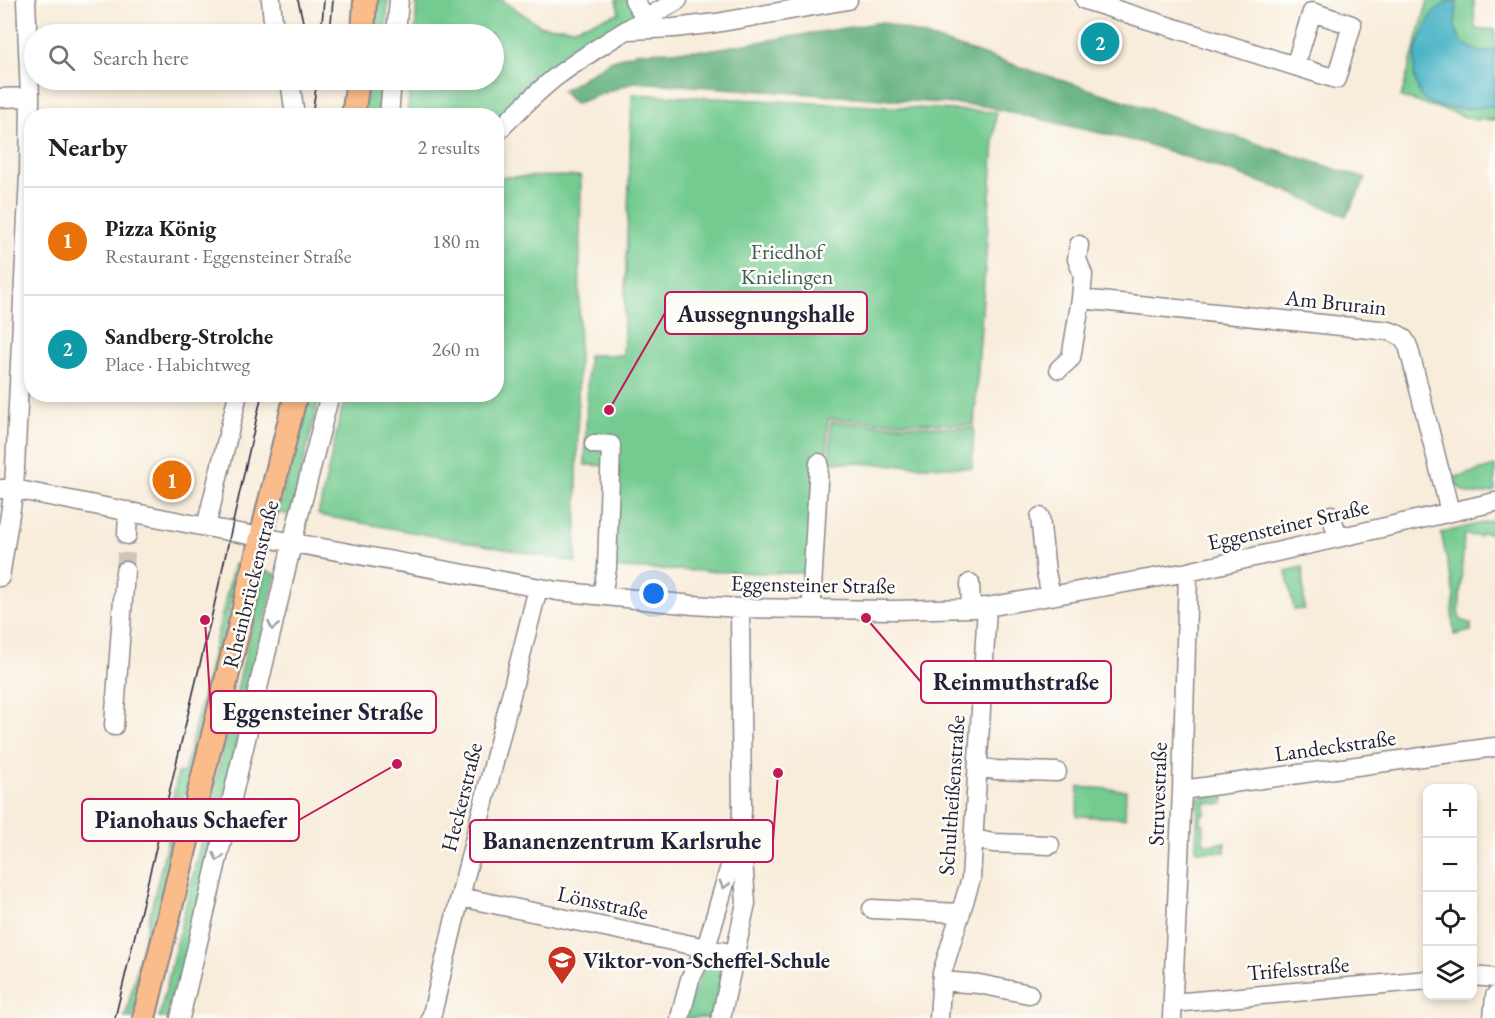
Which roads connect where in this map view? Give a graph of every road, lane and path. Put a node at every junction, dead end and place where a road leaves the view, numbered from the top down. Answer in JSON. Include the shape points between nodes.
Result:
{"nodes":[{"id":1,"x":26,"y":0,"type":"edge"},
{"id":2,"x":271,"y":0,"type":"edge"},
{"id":3,"x":365,"y":0,"type":"edge"},
{"id":4,"x":399,"y":0,"type":"edge"},
{"id":5,"x":634,"y":0,"type":"edge"},
{"id":6,"x":678,"y":0,"type":"edge"},
{"id":7,"x":848,"y":0,"type":"edge"},
{"id":8,"x":1085,"y":0,"type":"edge"},
{"id":9,"x":645,"y":18,"type":"junction"},
{"id":10,"x":27,"y":24,"type":"edge"},
{"id":11,"x":274,"y":24,"type":"edge"},
{"id":12,"x":364,"y":24,"type":"edge"},
{"id":13,"x":397,"y":24,"type":"edge"},
{"id":14,"x":627,"y":30,"type":"junction"},
{"id":15,"x":1295,"y":66,"type":"dead end"},
{"id":16,"x":30,"y":90,"type":"edge"},
{"id":17,"x":291,"y":90,"type":"edge"},
{"id":18,"x":357,"y":90,"type":"edge"},
{"id":19,"x":391,"y":90,"type":"edge"},
{"id":20,"x":0,"y":98,"type":"edge"},
{"id":21,"x":30,"y":98,"type":"junction"},
{"id":22,"x":30,"y":108,"type":"edge"},
{"id":23,"x":294,"y":108,"type":"edge"},
{"id":24,"x":354,"y":108,"type":"edge"},
{"id":25,"x":390,"y":108,"type":"edge"},
{"id":26,"x":504,"y":125,"type":"edge"},
{"id":27,"x":1078,"y":245,"type":"dead end"},
{"id":28,"x":24,"y":246,"type":"edge"},
{"id":29,"x":1087,"y":300,"type":"junction"},
{"id":30,"x":1059,"y":369,"type":"dead end"},
{"id":31,"x":236,"y":402,"type":"edge"},
{"id":32,"x":294,"y":402,"type":"edge"},
{"id":33,"x":328,"y":402,"type":"edge"},
{"id":34,"x":594,"y":444,"type":"dead end"},
{"id":35,"x":819,"y":463,"type":"dead end"},
{"id":36,"x":7,"y":489,"type":"edge"},
{"id":37,"x":1495,"y":502,"type":"edge"},
{"id":38,"x":128,"y":511,"type":"junction"},
{"id":39,"x":1450,"y":512,"type":"junction"},
{"id":40,"x":1331,"y":515,"type":"dead end"},
{"id":41,"x":1040,"y":517,"type":"dead end"},
{"id":42,"x":206,"y":527,"type":"junction"},
{"id":43,"x":127,"y":535,"type":"tunnel mouth"},
{"id":44,"x":261,"y":537,"type":"junction"},
{"id":45,"x":1338,"y":537,"type":"junction"},
{"id":46,"x":293,"y":543,"type":"junction"},
{"id":47,"x":125,"y":571,"type":"tunnel mouth"},
{"id":48,"x":1188,"y":572,"type":"junction"},
{"id":49,"x":0,"y":577,"type":"edge"},
{"id":50,"x":970,"y":583,"type":"dead end"},
{"id":51,"x":538,"y":588,"type":"junction"},
{"id":52,"x":602,"y":595,"type":"junction"},
{"id":53,"x":1051,"y":596,"type":"junction"},
{"id":54,"x":740,"y":608,"type":"junction"},
{"id":55,"x":979,"y":608,"type":"junction"},
{"id":56,"x":812,"y":609,"type":"junction"},
{"id":57,"x":114,"y":726,"type":"dead end"},
{"id":58,"x":1495,"y":747,"type":"edge"},
{"id":59,"x":978,"y":767,"type":"junction"},
{"id":60,"x":1057,"y":772,"type":"dead end"},
{"id":61,"x":1182,"y":790,"type":"junction"},
{"id":62,"x":741,"y":829,"type":"junction"},
{"id":63,"x":974,"y":839,"type":"junction"},
{"id":64,"x":1050,"y":845,"type":"dead end"},
{"id":65,"x":460,"y":897,"type":"junction"},
{"id":66,"x":872,"y":909,"type":"dead end"},
{"id":67,"x":961,"y":913,"type":"junction"},
{"id":68,"x":706,"y":948,"type":"junction"},
{"id":69,"x":735,"y":954,"type":"junction"},
{"id":70,"x":1477,"y":976,"type":"edge"},
{"id":71,"x":1495,"y":978,"type":"edge"},
{"id":72,"x":941,"y":981,"type":"junction"},
{"id":73,"x":1423,"y":981,"type":"edge"},
{"id":74,"x":1029,"y":994,"type":"dead end"},
{"id":75,"x":1172,"y":1011,"type":"edge"},
{"id":76,"x":144,"y":1018,"type":"edge"},
{"id":77,"x":180,"y":1018,"type":"edge"},
{"id":78,"x":431,"y":1018,"type":"edge"},
{"id":79,"x":680,"y":1018,"type":"edge"},
{"id":80,"x":721,"y":1018,"type":"edge"},
{"id":81,"x":939,"y":1018,"type":"edge"}],
"edges":[{"from":1,"to":10,"type":"street"},
{"from":2,"to":11,"type":"street"},
{"from":3,"to":12,"type":"main road"},
{"from":4,"to":13,"type":"street"},
{"from":5,"to":9,"type":"street"},
{"from":6,"to":9,"type":"street"},
{"from":7,"to":14,"type":"street","via":[[716,23]]},
{"from":8,"to":15,"type":"street"},
{"from":9,"to":14,"type":"street"},
{"from":14,"to":26,"type":"street","via":[[557,76]]},
{"from":16,"to":21,"type":"street"},
{"from":17,"to":23,"type":"street"},
{"from":18,"to":24,"type":"main road"},
{"from":19,"to":25,"type":"street"},
{"from":20,"to":21,"type":"street"},
{"from":21,"to":22,"type":"street"},
{"from":27,"to":29,"type":"street","via":[[1077,259]]},
{"from":28,"to":36,"type":"street"},
{"from":29,"to":30,"type":"street","via":[[1071,358]]},
{"from":29,"to":39,"type":"street","name":"Am Brurain","via":[[1389,331],[1403,336]]},
{"from":31,"to":42,"type":"street"},
{"from":32,"to":44,"type":"main road","name":"Rheinbrückenstraße"},
{"from":33,"to":46,"type":"street"},
{"from":34,"to":52,"type":"street","via":[[611,445],[607,568]]},
{"from":35,"to":56,"type":"street"},
{"from":36,"to":38,"type":"street","name":"Eggensteiner Straße"},
{"from":36,"to":49,"type":"street"},
{"from":37,"to":39,"type":"street","name":"Eggensteiner Straße"},
{"from":38,"to":42,"type":"street","name":"Eggensteiner Straße"},
{"from":38,"to":43,"type":"street"},
{"from":39,"to":45,"type":"street","name":"Eggensteiner Straße"},
{"from":40,"to":45,"type":"street"},
{"from":41,"to":53,"type":"street"},
{"from":42,"to":44,"type":"street","name":"Eggensteiner Straße"},
{"from":44,"to":46,"type":"street","name":"Eggensteiner Straße"},
{"from":44,"to":76,"type":"main road","name":"Rheinbrückenstraße"},
{"from":45,"to":48,"type":"street","name":"Eggensteiner Straße"},
{"from":46,"to":51,"type":"street","name":"Eggensteiner Straße"},
{"from":46,"to":77,"type":"street","one_way":true},
{"from":47,"to":57,"type":"street"},
{"from":48,"to":53,"type":"street","name":"Eggensteiner Straße"},
{"from":48,"to":61,"type":"street","name":"Struvestraße"},
{"from":50,"to":55,"type":"street","name":"Schultheißenstraße"},
{"from":51,"to":52,"type":"street","name":"Eggensteiner Straße"},
{"from":51,"to":65,"type":"street","name":"Heckerstraße"},
{"from":52,"to":54,"type":"street","name":"Eggensteiner Straße"},
{"from":53,"to":55,"type":"street","name":"Eggensteiner Straße"},
{"from":54,"to":56,"type":"street","name":"Eggensteiner Straße"},
{"from":54,"to":62,"type":"street"},
{"from":55,"to":56,"type":"street","name":"Eggensteiner Straße"},
{"from":55,"to":59,"type":"street","name":"Schultheißenstraße"},
{"from":58,"to":61,"type":"street","name":"Landeckstraße"},
{"from":59,"to":60,"type":"street"},
{"from":59,"to":63,"type":"street","name":"Schultheißenstraße"},
{"from":61,"to":75,"type":"street","name":"Struvestraße"},
{"from":62,"to":68,"type":"street","one_way":true},
{"from":62,"to":69,"type":"street","via":[[746,903]]},
{"from":63,"to":64,"type":"street"},
{"from":63,"to":67,"type":"street","name":"Schultheißenstraße","via":[[971,879]]},
{"from":65,"to":68,"type":"street","name":"Lönsstraße"},
{"from":65,"to":78,"type":"street","name":"Heckerstraße"},
{"from":66,"to":67,"type":"street"},
{"from":67,"to":72,"type":"street","name":"Schultheißenstraße"},
{"from":68,"to":69,"type":"street","name":"Lönsstraße"},
{"from":68,"to":79,"type":"street","via":[[690,979]]},
{"from":69,"to":80,"type":"street"},
{"from":70,"to":71,"type":"street"},
{"from":72,"to":74,"type":"street"},
{"from":72,"to":81,"type":"street","name":"Schultheißenstraße"},
{"from":73,"to":75,"type":"street","name":"Trifelsstraße"}]}
